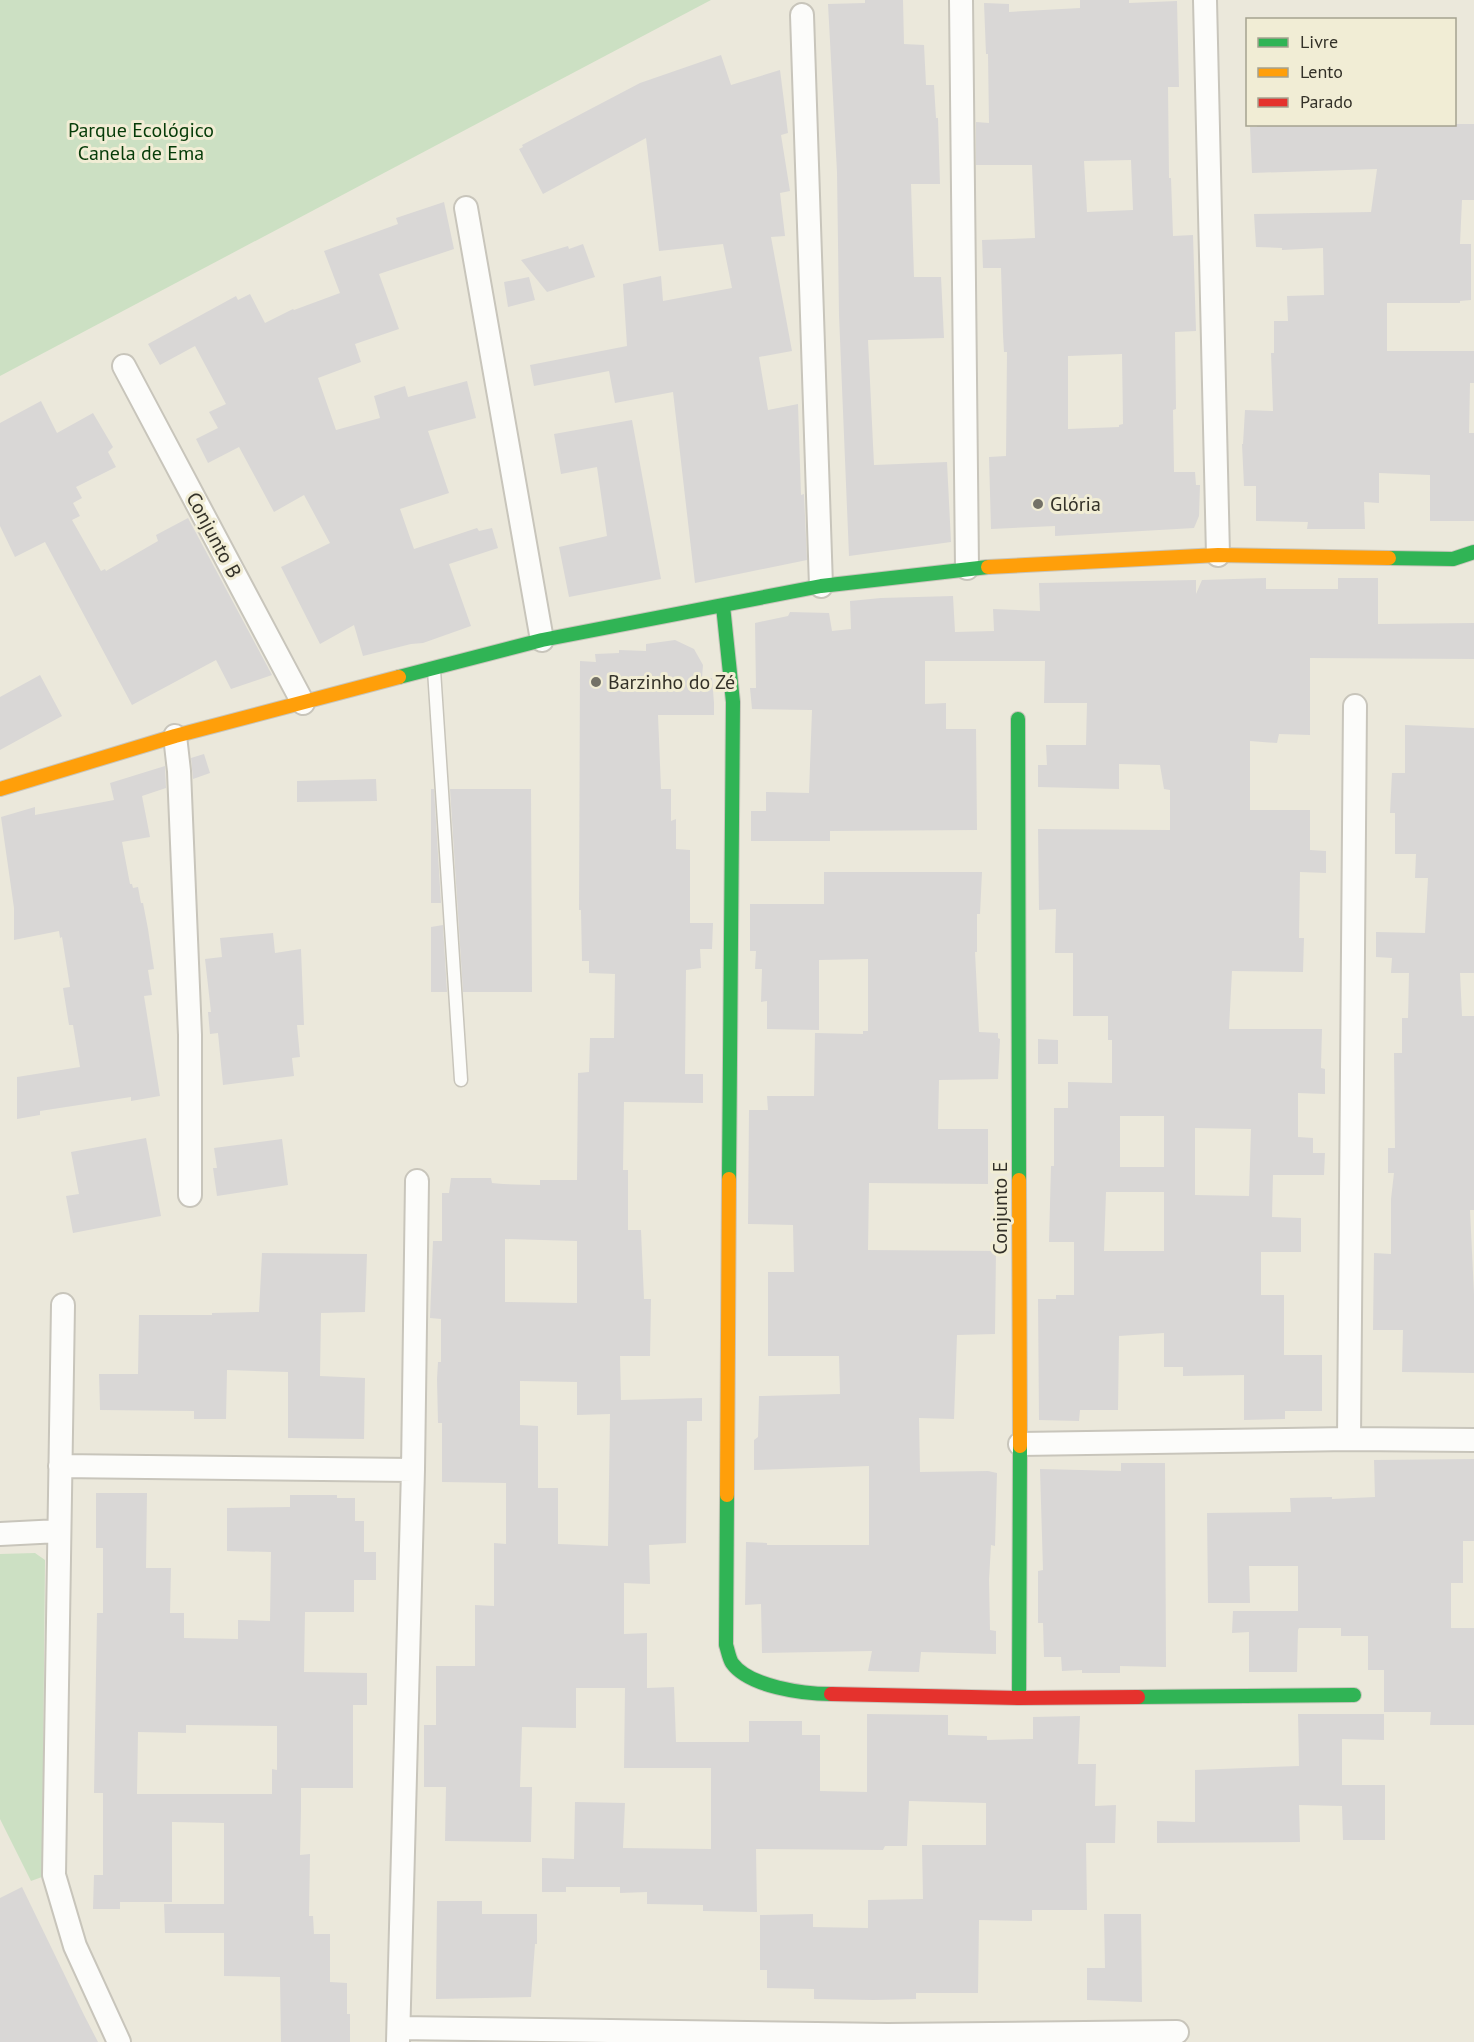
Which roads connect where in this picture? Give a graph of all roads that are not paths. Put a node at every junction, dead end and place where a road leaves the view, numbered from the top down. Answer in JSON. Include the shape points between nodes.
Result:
{"nodes":[{"id":1,"x":961,"y":0,"type":"edge"},
{"id":2,"x":1205,"y":0,"type":"edge"},
{"id":3,"x":802,"y":15,"type":"dead end"},
{"id":4,"x":466,"y":208,"type":"dead end"},
{"id":5,"x":124,"y":366,"type":"dead end"},
{"id":6,"x":1474,"y":552,"type":"edge"},
{"id":7,"x":1218,"y":555,"type":"junction"},
{"id":8,"x":967,"y":568,"type":"junction"},
{"id":9,"x":821,"y":586,"type":"junction"},
{"id":10,"x":723,"y":606,"type":"junction"},
{"id":11,"x":542,"y":640,"type":"junction"},
{"id":12,"x":434,"y":669,"type":"junction"},
{"id":13,"x":303,"y":703,"type":"junction"},
{"id":14,"x":1355,"y":706,"type":"dead end"},
{"id":15,"x":1018,"y":719,"type":"dead end"},
{"id":16,"x":175,"y":735,"type":"junction"},
{"id":17,"x":0,"y":789,"type":"edge"},
{"id":18,"x":461,"y":1080,"type":"dead end"},
{"id":19,"x":417,"y":1181,"type":"dead end"},
{"id":20,"x":190,"y":1195,"type":"dead end"},
{"id":21,"x":63,"y":1305,"type":"dead end"},
{"id":22,"x":1349,"y":1439,"type":"junction"},
{"id":23,"x":1474,"y":1440,"type":"edge"},
{"id":24,"x":1020,"y":1444,"type":"junction"},
{"id":25,"x":60,"y":1466,"type":"junction"},
{"id":26,"x":413,"y":1470,"type":"junction"},
{"id":27,"x":59,"y":1531,"type":"junction"},
{"id":28,"x":0,"y":1534,"type":"edge"},
{"id":29,"x":1354,"y":1695,"type":"dead end"},
{"id":30,"x":1019,"y":1698,"type":"junction"},
{"id":31,"x":1177,"y":2032,"type":"dead end"},
{"id":32,"x":399,"y":2035,"type":"edge"},
{"id":33,"x":888,"y":2038,"type":"edge"},
{"id":34,"x":119,"y":2042,"type":"edge"}],
"edges":[{"from":1,"to":8,"type":"street"},
{"from":2,"to":7,"type":"street"},
{"from":3,"to":9,"type":"street"},
{"from":4,"to":11,"type":"street"},
{"from":5,"to":13,"type":"street","name":"Conjunto B"},
{"from":6,"to":7,"type":"street","via":[[1453,559]]},
{"from":7,"to":8,"type":"street"},
{"from":8,"to":9,"type":"street"},
{"from":9,"to":10,"type":"street"},
{"from":10,"to":11,"type":"street"},
{"from":10,"to":30,"type":"street","via":[[733,702],[726,1645],[731,1662],[742,1673],[804,1694]]},
{"from":11,"to":12,"type":"street"},
{"from":12,"to":13,"type":"street"},
{"from":12,"to":18,"type":"lane"},
{"from":13,"to":16,"type":"street"},
{"from":14,"to":22,"type":"street"},
{"from":15,"to":24,"type":"street","name":"Conjunto E"},
{"from":16,"to":17,"type":"street"},
{"from":16,"to":20,"type":"street","via":[[190,1035]]},
{"from":19,"to":26,"type":"street"},
{"from":21,"to":25,"type":"street"},
{"from":22,"to":23,"type":"street"},
{"from":22,"to":24,"type":"street"},
{"from":24,"to":30,"type":"street","name":"Conjunto E"},
{"from":25,"to":26,"type":"street"},
{"from":25,"to":27,"type":"street"},
{"from":26,"to":32,"type":"street"},
{"from":27,"to":28,"type":"street"},
{"from":27,"to":34,"type":"street","via":[[54,1875],[75,1946]]},
{"from":29,"to":30,"type":"street"},
{"from":31,"to":33,"type":"street"},
{"from":32,"to":33,"type":"street"}]}
